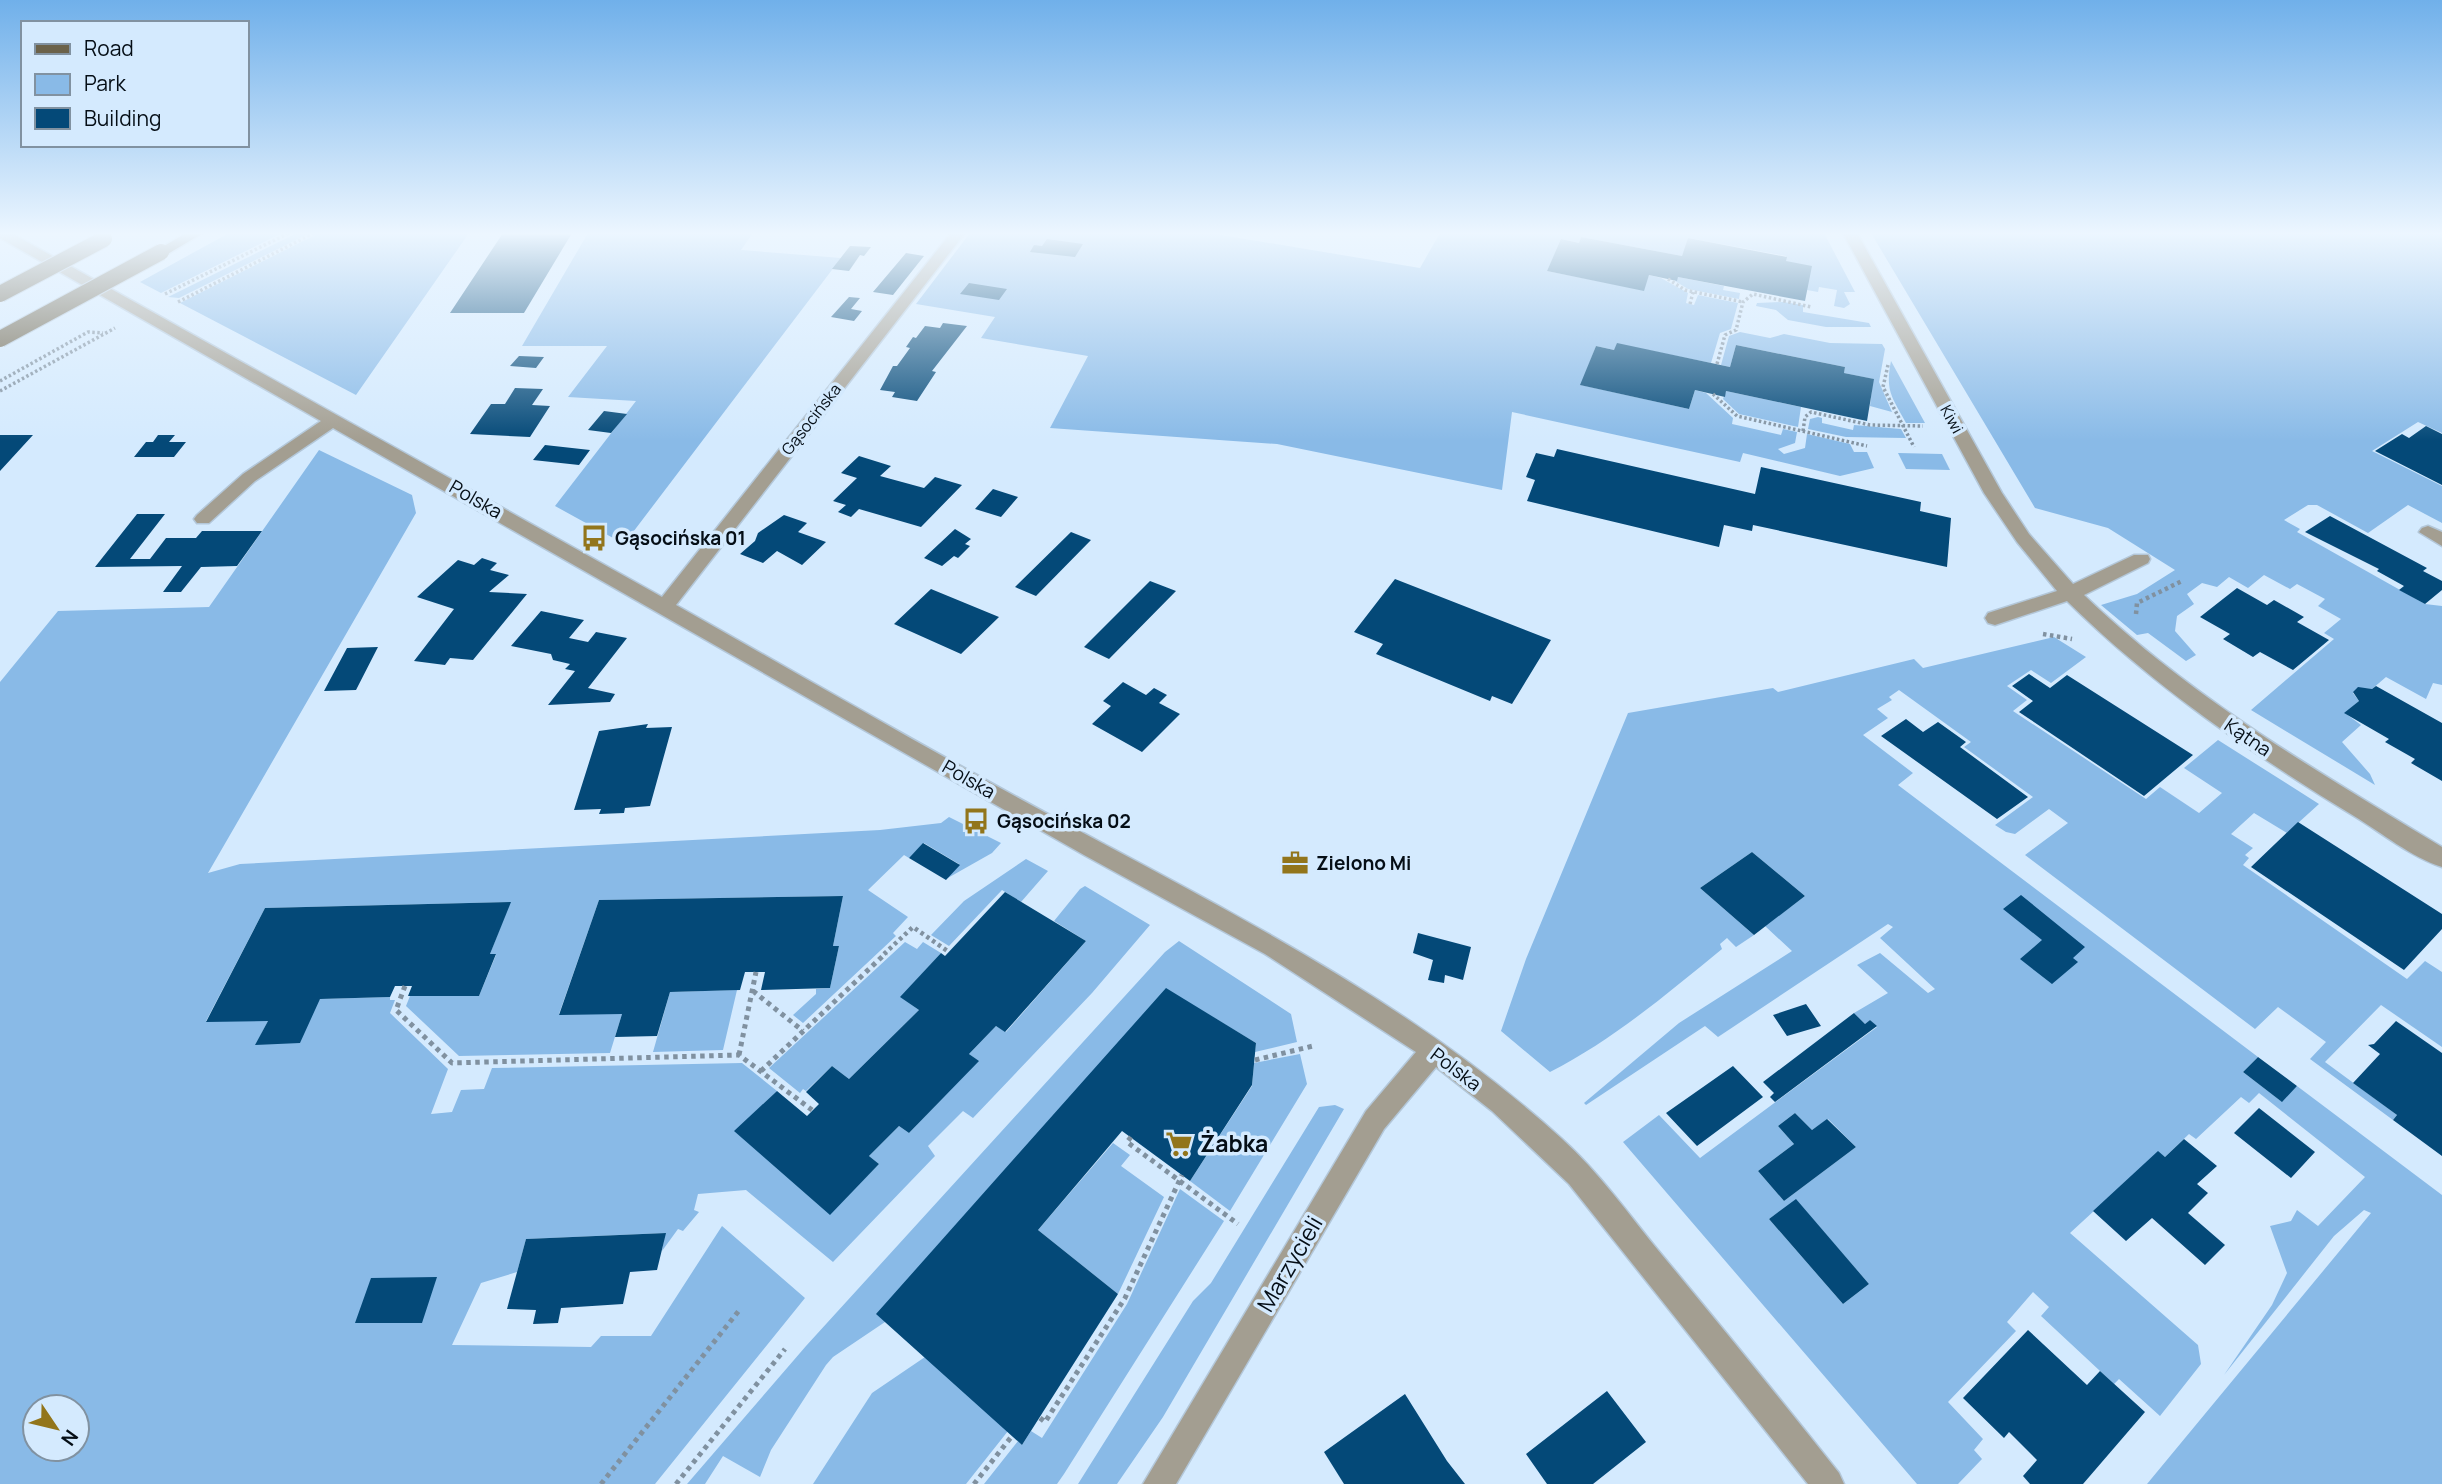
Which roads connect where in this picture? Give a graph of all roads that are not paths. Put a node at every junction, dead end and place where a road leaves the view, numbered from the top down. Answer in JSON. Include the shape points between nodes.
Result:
{"nodes":[{"id":1,"x":68,"y":302,"type":"edge"},
{"id":2,"x":124,"y":302,"type":"edge"},
{"id":3,"x":904,"y":302,"type":"edge"},
{"id":4,"x":1888,"y":302,"type":"edge"},
{"id":5,"x":0,"y":339,"type":"edge"},
{"id":6,"x":336,"y":419,"type":"junction"},
{"id":7,"x":203,"y":519,"type":"dead end"},
{"id":8,"x":2141,"y":559,"type":"dead end"},
{"id":9,"x":2071,"y":593,"type":"junction"},
{"id":10,"x":665,"y":606,"type":"junction"},
{"id":11,"x":1995,"y":618,"type":"dead end"},
{"id":12,"x":2442,"y":858,"type":"edge"},
{"id":13,"x":1433,"y":1051,"type":"junction"},
{"id":14,"x":1159,"y":1484,"type":"edge"},
{"id":15,"x":1828,"y":1484,"type":"edge"}],
"edges":[{"from":1,"to":5,"type":"main road","bridge":true},
{"from":2,"to":6,"type":"street","name":"Polska"},
{"from":3,"to":10,"type":"street","name":"Gąsocińska"},
{"from":4,"to":9,"type":"street","name":"Kiwi","via":[[1993,493],[2022,537]]},
{"from":6,"to":7,"type":"street","via":[[222,498]]},
{"from":6,"to":10,"type":"street","name":"Polska"},
{"from":8,"to":9,"type":"street"},
{"from":9,"to":11,"type":"street"},
{"from":9,"to":12,"type":"street","name":"Kątna","via":[[2151,666],[2213,714]]},
{"from":10,"to":13,"type":"street","name":"Polska","via":[[1092,849],[1195,902]]},
{"from":13,"to":14,"type":"street","name":"Marzycieli","via":[[1375,1120]]},
{"from":13,"to":15,"type":"street","name":"Polska","via":[[1566,1161]]}]}
